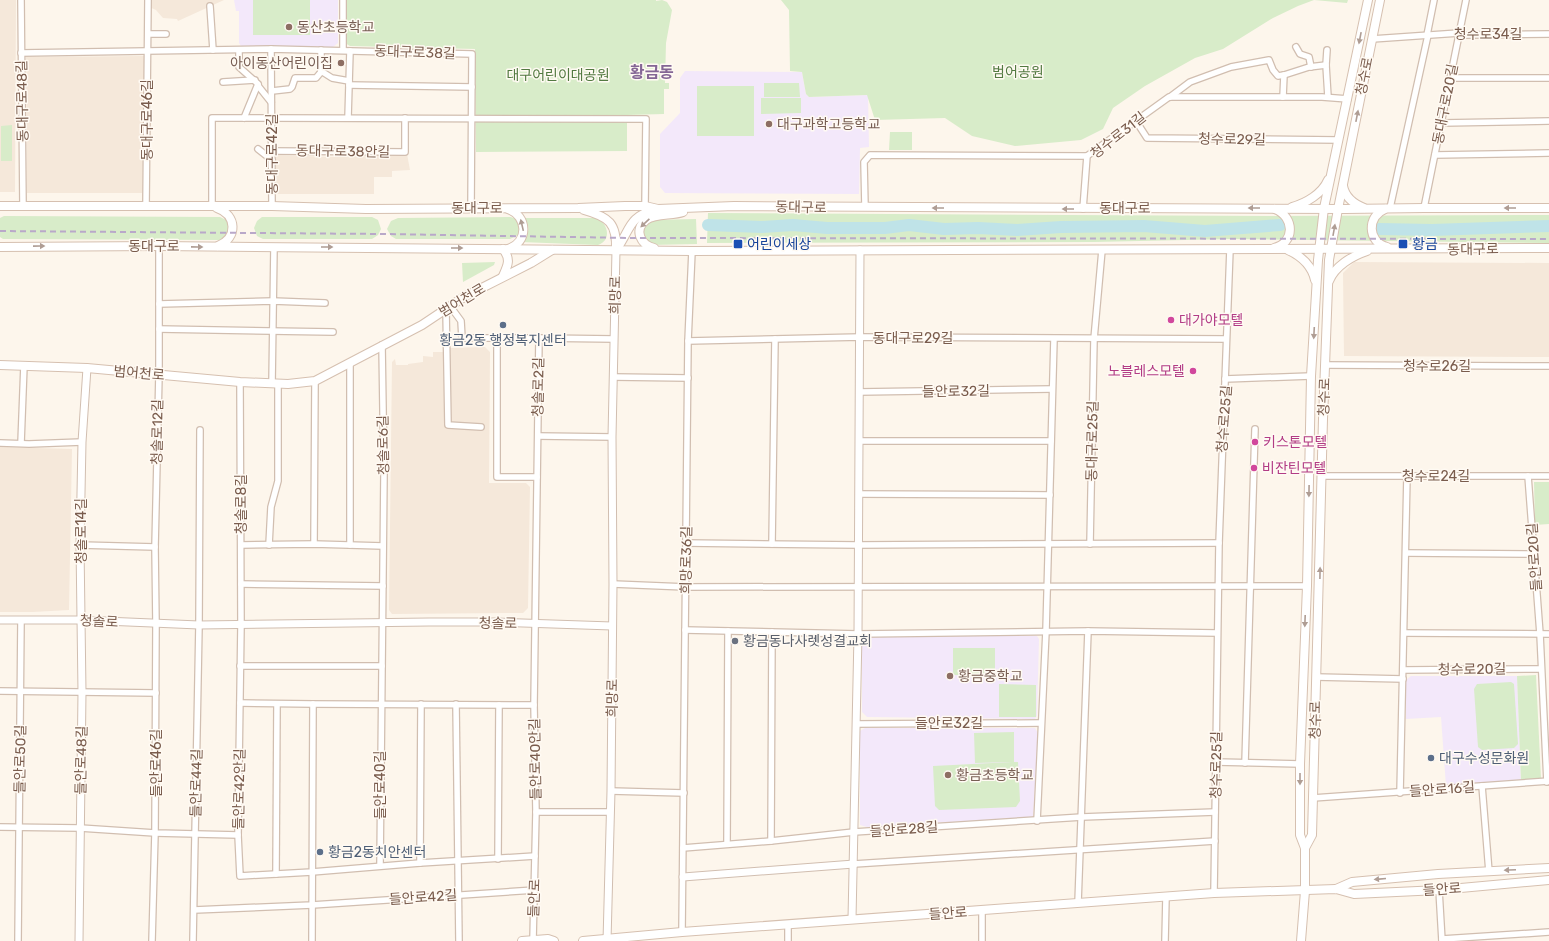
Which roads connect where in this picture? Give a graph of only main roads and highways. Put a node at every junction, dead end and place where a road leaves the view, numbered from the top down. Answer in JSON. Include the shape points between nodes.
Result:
{"nodes":[{"id":1,"x":1368,"y":0,"type":"edge"},
{"id":2,"x":1380,"y":0,"type":"edge"},
{"id":3,"x":1332,"y":172,"type":"junction"},
{"id":4,"x":1343,"y":186,"type":"junction"},
{"id":5,"x":0,"y":206,"type":"edge"},
{"id":6,"x":21,"y":206,"type":"junction"},
{"id":7,"x":212,"y":206,"type":"junction"},
{"id":8,"x":498,"y":208,"type":"junction"},
{"id":9,"x":578,"y":208,"type":"junction"},
{"id":10,"x":695,"y":208,"type":"junction"},
{"id":11,"x":1269,"y":208,"type":"junction"},
{"id":12,"x":1289,"y":208,"type":"junction"},
{"id":13,"x":1324,"y":208,"type":"junction"},
{"id":14,"x":1390,"y":208,"type":"junction"},
{"id":15,"x":1549,"y":208,"type":"edge"},
{"id":16,"x":657,"y":209,"type":"junction"},
{"id":17,"x":1338,"y":209,"type":"junction"},
{"id":18,"x":1367,"y":209,"type":"junction"},
{"id":19,"x":0,"y":211,"type":"edge"},
{"id":20,"x":0,"y":246,"type":"edge"},
{"id":21,"x":213,"y":247,"type":"junction"},
{"id":22,"x":1267,"y":248,"type":"junction"},
{"id":23,"x":1331,"y":248,"type":"junction"},
{"id":24,"x":1391,"y":248,"type":"junction"},
{"id":25,"x":1549,"y":248,"type":"edge"},
{"id":26,"x":505,"y":249,"type":"junction"},
{"id":27,"x":553,"y":249,"type":"junction"},
{"id":28,"x":1319,"y":249,"type":"junction"},
{"id":29,"x":1375,"y":249,"type":"junction"},
{"id":30,"x":616,"y":250,"type":"junction"},
{"id":31,"x":1287,"y":250,"type":"junction"},
{"id":32,"x":668,"y":251,"type":"junction"},
{"id":33,"x":503,"y":276,"type":"junction"},
{"id":34,"x":1329,"y":282,"type":"junction"},
{"id":35,"x":1316,"y":285,"type":"junction"},
{"id":36,"x":0,"y":365,"type":"edge"},
{"id":37,"x":1305,"y":848,"type":"junction"},
{"id":38,"x":1549,"y":868,"type":"edge"},
{"id":39,"x":1549,"y":880,"type":"edge"},
{"id":40,"x":1336,"y":889,"type":"junction"},
{"id":41,"x":1305,"y":891,"type":"junction"},
{"id":42,"x":533,"y":940,"type":"edge"},
{"id":43,"x":607,"y":940,"type":"edge"},
{"id":44,"x":522,"y":941,"type":"edge"},
{"id":45,"x":554,"y":941,"type":"edge"},
{"id":46,"x":583,"y":941,"type":"edge"},
{"id":47,"x":1301,"y":941,"type":"edge"}],
"edges":[{"from":1,"to":3,"type":"main road","name":"청수로","one_way":true},
{"from":4,"to":2,"type":"main road","name":"청수로","one_way":true},
{"from":3,"to":12,"type":"main road","via":[[1326,186],[1302,203]]},
{"from":3,"to":13,"type":"main road","name":"청수로"},
{"from":4,"to":17,"type":"main road","name":"청수로"},
{"from":4,"to":18,"type":"main road","via":[[1352,201]]},
{"from":5,"to":6,"type":"main road","name":"동대구로"},
{"from":6,"to":7,"type":"main road","name":"동대구로"},
{"from":6,"to":19,"type":"main road"},
{"from":7,"to":8,"type":"main road","name":"동대구로"},
{"from":7,"to":21,"type":"main road","via":[[227,214],[233,227],[227,241]]},
{"from":8,"to":9,"type":"main road","name":"동대구로"},
{"from":26,"to":8,"type":"main road","one_way":true,"via":[[521,240],[523,224],[522,219],[514,212]]},
{"from":9,"to":16,"type":"main road","name":"동대구로","via":[[645,206]]},
{"from":9,"to":30,"type":"main road","via":[[608,220],[614,228]]},
{"from":11,"to":10,"type":"main road","name":"동대구로","one_way":true},
{"from":10,"to":16,"type":"main road","name":"동대구로"},
{"from":10,"to":32,"type":"main road","one_way":true,"via":[[651,218],[642,224],[640,236],[645,244]]},
{"from":11,"to":12,"type":"main road","name":"동대구로"},
{"from":11,"to":22,"type":"main road","via":[[1284,214],[1290,230],[1283,244]]},
{"from":12,"to":13,"type":"main road","name":"동대구로"},
{"from":13,"to":17,"type":"main road","name":"동대구로"},
{"from":13,"to":28,"type":"main road","name":"청수로"},
{"from":15,"to":14,"type":"main road","name":"동대구로","one_way":true},
{"from":14,"to":18,"type":"main road","name":"동대구로"},
{"from":14,"to":24,"type":"main road","via":[[1378,213],[1371,225],[1374,238],[1379,244]]},
{"from":16,"to":30,"type":"main road","via":[[642,214],[631,224]]},
{"from":17,"to":18,"type":"main road","name":"동대구로"},
{"from":23,"to":17,"type":"main road","name":"청수로","one_way":true},
{"from":20,"to":21,"type":"main road","name":"동대구로","one_way":true},
{"from":21,"to":26,"type":"main road","name":"동대구로","one_way":true},
{"from":22,"to":31,"type":"main road","name":"동대구로"},
{"from":22,"to":32,"type":"main road","name":"동대구로"},
{"from":23,"to":28,"type":"main road","name":"동대구로"},
{"from":23,"to":29,"type":"main road","name":"동대구로"},
{"from":23,"to":34,"type":"main road","name":"청수로"},
{"from":24,"to":25,"type":"main road","name":"동대구로"},
{"from":24,"to":29,"type":"main road","name":"동대구로"},
{"from":26,"to":27,"type":"main road","name":"동대구로"},
{"from":26,"to":33,"type":"main road","via":[[509,260]]},
{"from":27,"to":30,"type":"main road","name":"동대구로"},
{"from":27,"to":33,"type":"main road","name":"범어천로"},
{"from":28,"to":31,"type":"main road","name":"동대구로"},
{"from":28,"to":35,"type":"main road","name":"청수로"},
{"from":29,"to":34,"type":"main road","via":[[1349,259]]},
{"from":30,"to":32,"type":"main road","name":"동대구로"},
{"from":31,"to":35,"type":"main road","via":[[1302,259],[1310,268]]},
{"from":33,"to":36,"type":"main road","name":"범어천로","via":[[422,325],[315,381],[275,384],[87,368]]},
{"from":37,"to":34,"type":"main road","name":"청수로","one_way":true,"via":[[1312,836]]},
{"from":35,"to":37,"type":"main road","name":"청수로","one_way":true,"via":[[1300,764],[1300,835]]},
{"from":37,"to":41,"type":"main road","name":"청수로"},
{"from":38,"to":40,"type":"main road","name":"들안로","one_way":true,"via":[[1352,882]]},
{"from":39,"to":40,"type":"main road","name":"들안로","via":[[1439,890],[1354,894]]},
{"from":40,"to":41,"type":"main road","name":"들안로"},
{"from":41,"to":43,"type":"main road","name":"들안로","via":[[1214,893],[682,932]]},
{"from":41,"to":47,"type":"main road","name":"청수로"},
{"from":42,"to":44,"type":"main road"},
{"from":42,"to":45,"type":"main road"},
{"from":43,"to":46,"type":"main road","name":"들안로"}]}
